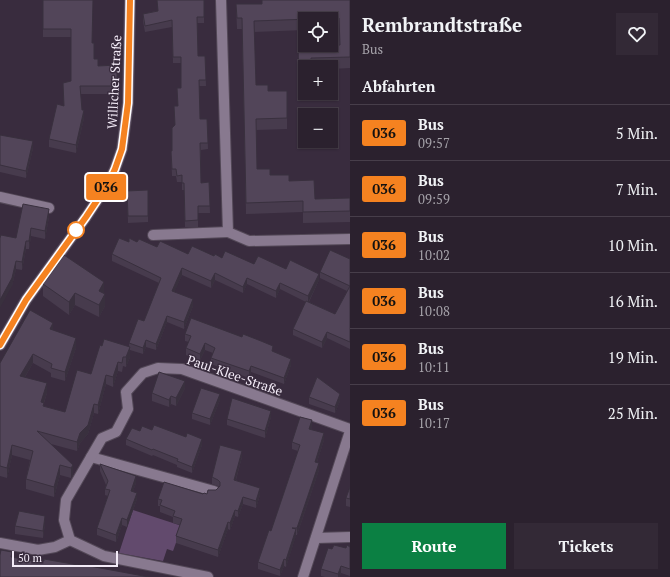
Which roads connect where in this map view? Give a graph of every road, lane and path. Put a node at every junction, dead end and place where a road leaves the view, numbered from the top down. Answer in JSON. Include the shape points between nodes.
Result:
{"nodes":[{"id":1,"x":130,"y":0,"type":"edge"},
{"id":2,"x":221,"y":0,"type":"edge"},
{"id":3,"x":0,"y":197,"type":"edge"},
{"id":4,"x":49,"y":208,"type":"edge"},
{"id":5,"x":228,"y":232,"type":"junction"},
{"id":6,"x":153,"y":235,"type":"dead end"},
{"id":7,"x":350,"y":239,"type":"edge"},
{"id":8,"x":0,"y":345,"type":"edge"},
{"id":9,"x":350,"y":430,"type":"edge"},
{"id":10,"x":91,"y":457,"type":"junction"},
{"id":11,"x":214,"y":490,"type":"edge"},
{"id":12,"x":350,"y":537,"type":"edge"},
{"id":13,"x":316,"y":538,"type":"junction"},
{"id":14,"x":70,"y":540,"type":"junction"},
{"id":15,"x":0,"y":543,"type":"edge"},
{"id":16,"x":208,"y":577,"type":"edge"},
{"id":17,"x":303,"y":577,"type":"edge"}],
"edges":[{"from":1,"to":8,"type":"street","name":"Willicher Straße","via":[[128,103],[122,149],[115,169],[86,217],[26,300]]},
{"from":2,"to":5,"type":"street"},
{"from":3,"to":4,"type":"street"},
{"from":5,"to":6,"type":"street"},
{"from":5,"to":7,"type":"street","via":[[249,241]]},
{"from":9,"to":10,"type":"street","name":"Paul-Klee-Straße","via":[[182,369],[158,368],[144,373],[126,392],[128,409],[116,432],[102,438]]},
{"from":9,"to":13,"type":"street"},
{"from":10,"to":11,"type":"street"},
{"from":10,"to":14,"type":"street","name":"Paul-Klee-Straße","via":[[66,500],[64,520]]},
{"from":12,"to":13,"type":"street"},
{"from":13,"to":17,"type":"street"},
{"from":14,"to":15,"type":"street","via":[[55,547],[38,550]]},
{"from":14,"to":16,"type":"street","via":[[104,556]]}]}
